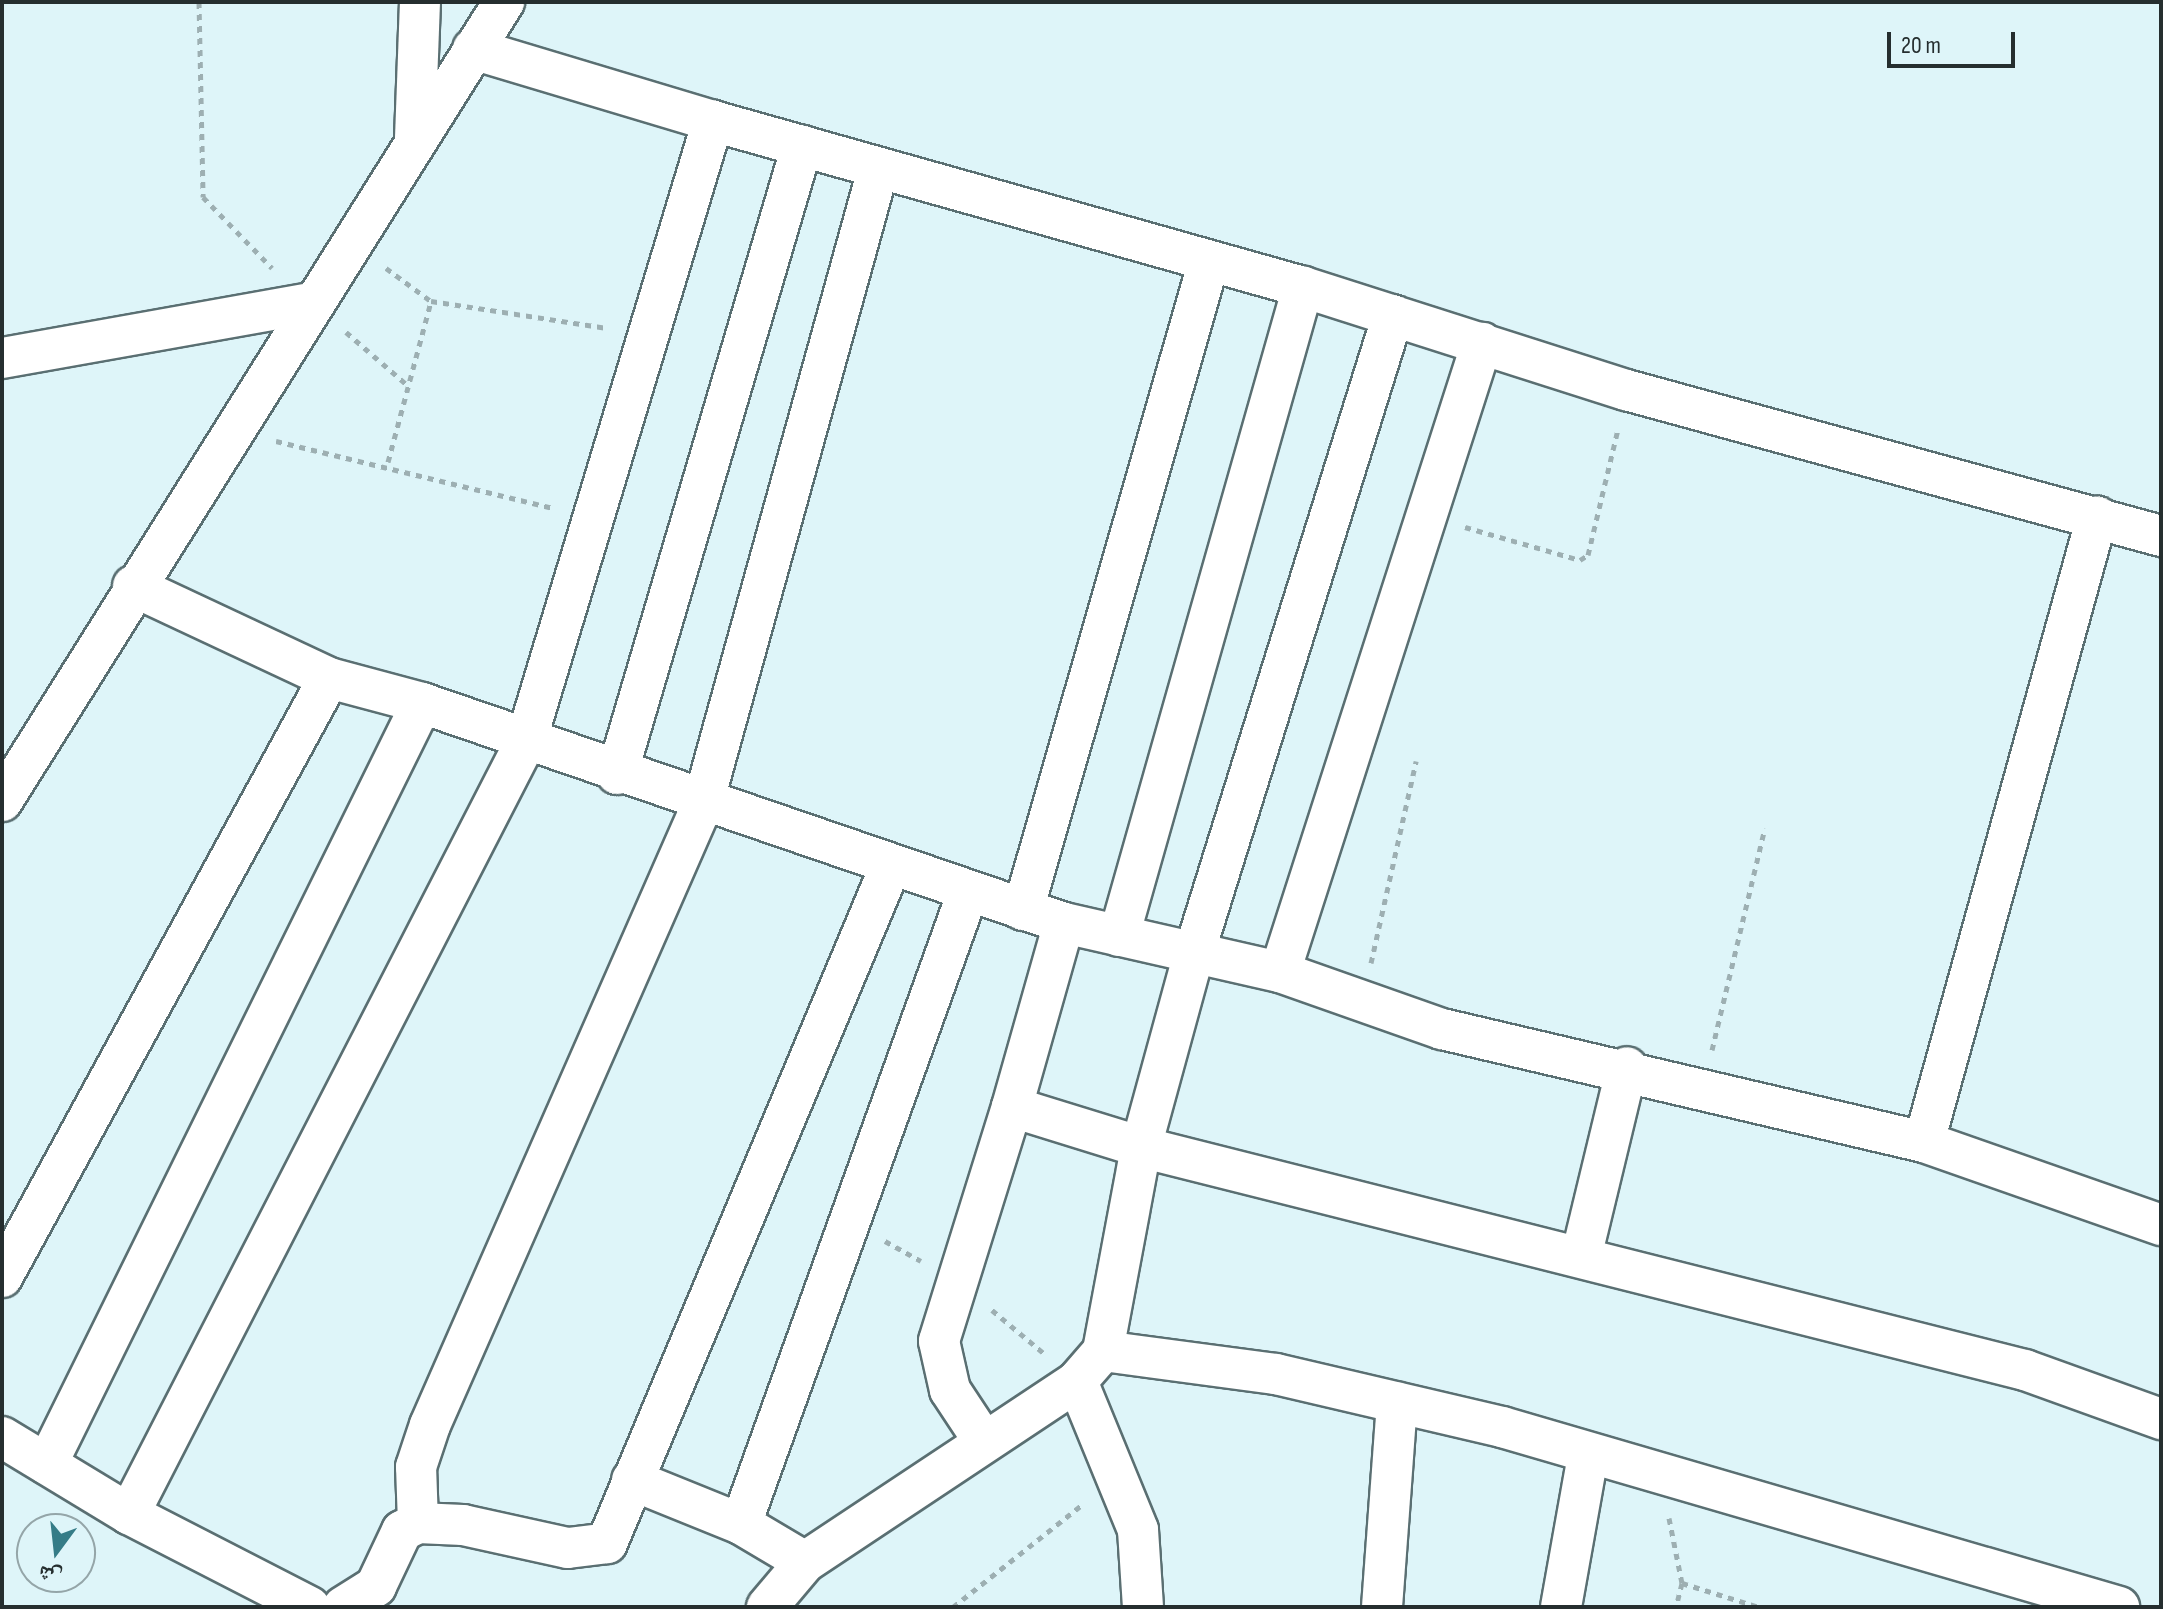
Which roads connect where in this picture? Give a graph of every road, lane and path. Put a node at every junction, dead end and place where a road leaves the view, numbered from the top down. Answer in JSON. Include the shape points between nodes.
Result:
{"nodes":[{"id":1,"x":199,"y":2,"type":"edge"},
{"id":2,"x":420,"y":2,"type":"edge"},
{"id":3,"x":504,"y":2,"type":"edge"},
{"id":4,"x":473,"y":49,"type":"junction"},
{"id":5,"x":713,"y":121,"type":"junction"},
{"id":6,"x":415,"y":138,"type":"junction"},
{"id":7,"x":802,"y":146,"type":"junction"},
{"id":8,"x":878,"y":170,"type":"junction"},
{"id":9,"x":352,"y":239,"type":"junction"},
{"id":10,"x":1209,"y":261,"type":"junction"},
{"id":11,"x":1303,"y":287,"type":"junction"},
{"id":12,"x":431,"y":301,"type":"junction"},
{"id":13,"x":312,"y":303,"type":"junction"},
{"id":14,"x":1393,"y":315,"type":"junction"},
{"id":15,"x":648,"y":334,"type":"junction"},
{"id":16,"x":1482,"y":343,"type":"junction"},
{"id":17,"x":2,"y":358,"type":"edge"},
{"id":18,"x":406,"y":384,"type":"junction"},
{"id":19,"x":1626,"y":390,"type":"junction"},
{"id":20,"x":233,"y":433,"type":"junction"},
{"id":21,"x":388,"y":462,"type":"junction"},
{"id":22,"x":1426,"y":516,"type":"junction"},
{"id":23,"x":2097,"y":517,"type":"junction"},
{"id":24,"x":594,"y":518,"type":"junction"},
{"id":25,"x":2161,"y":536,"type":"edge"},
{"id":26,"x":133,"y":586,"type":"junction"},
{"id":27,"x":329,"y":678,"type":"junction"},
{"id":28,"x":422,"y":703,"type":"junction"},
{"id":29,"x":526,"y":741,"type":"junction"},
{"id":30,"x":1416,"y":761,"type":"dead end"},
{"id":31,"x":617,"y":774,"type":"junction"},
{"id":32,"x":2,"y":801,"type":"edge"},
{"id":33,"x":703,"y":803,"type":"junction"},
{"id":34,"x":1765,"y":828,"type":"dead end"},
{"id":35,"x":891,"y":865,"type":"junction"},
{"id":36,"x":968,"y":892,"type":"junction"},
{"id":37,"x":1023,"y":910,"type":"junction"},
{"id":38,"x":1064,"y":923,"type":"junction"},
{"id":39,"x":1119,"y":936,"type":"junction"},
{"id":40,"x":1195,"y":950,"type":"junction"},
{"id":41,"x":1280,"y":972,"type":"junction"},
{"id":42,"x":1362,"y":1003,"type":"junction"},
{"id":43,"x":1627,"y":1067,"type":"junction"},
{"id":44,"x":1704,"y":1086,"type":"junction"},
{"id":45,"x":1012,"y":1107,"type":"junction"},
{"id":46,"x":1924,"y":1142,"type":"junction"},
{"id":47,"x":1141,"y":1147,"type":"junction"},
{"id":48,"x":2161,"y":1225,"type":"edge"},
{"id":49,"x":1582,"y":1253,"type":"junction"},
{"id":50,"x":2,"y":1277,"type":"edge"},
{"id":51,"x":1103,"y":1351,"type":"junction"},
{"id":52,"x":1077,"y":1381,"type":"junction"},
{"id":53,"x":1397,"y":1403,"type":"junction"},
{"id":54,"x":2161,"y":1419,"type":"edge"},
{"id":55,"x":2,"y":1437,"type":"edge"},
{"id":56,"x":983,"y":1440,"type":"junction"},
{"id":57,"x":1588,"y":1455,"type":"junction"},
{"id":58,"x":47,"y":1464,"type":"junction"},
{"id":59,"x":1120,"y":1474,"type":"junction"},
{"id":60,"x":1658,"y":1474,"type":"junction"},
{"id":61,"x":632,"y":1480,"type":"junction"},
{"id":62,"x":129,"y":1514,"type":"junction"},
{"id":63,"x":418,"y":1523,"type":"junction"},
{"id":64,"x":741,"y":1524,"type":"junction"},
{"id":65,"x":805,"y":1562,"type":"junction"},
{"id":66,"x":1682,"y":1583,"type":"junction"},
{"id":67,"x":310,"y":1607,"type":"edge"},
{"id":68,"x":343,"y":1607,"type":"edge"},
{"id":69,"x":767,"y":1607,"type":"edge"},
{"id":70,"x":953,"y":1607,"type":"edge"},
{"id":71,"x":1143,"y":1607,"type":"edge"},
{"id":72,"x":1382,"y":1607,"type":"edge"},
{"id":73,"x":1561,"y":1607,"type":"edge"},
{"id":74,"x":1676,"y":1607,"type":"edge"},
{"id":75,"x":1759,"y":1607,"type":"edge"},
{"id":76,"x":2119,"y":1607,"type":"edge"}],
"edges":[{"from":1,"to":13,"type":"path","via":[[203,197]]},
{"from":2,"to":6,"type":"street"},
{"from":3,"to":4,"type":"street"},
{"from":4,"to":5,"type":"street"},
{"from":4,"to":6,"type":"street"},
{"from":5,"to":7,"type":"street"},
{"from":5,"to":15,"type":"street"},
{"from":6,"to":9,"type":"street"},
{"from":7,"to":8,"type":"street"},
{"from":7,"to":31,"type":"street"},
{"from":8,"to":10,"type":"street"},
{"from":8,"to":33,"type":"street"},
{"from":9,"to":12,"type":"path"},
{"from":9,"to":13,"type":"street"},
{"from":10,"to":11,"type":"street"},
{"from":10,"to":37,"type":"street"},
{"from":11,"to":14,"type":"street"},
{"from":11,"to":39,"type":"street"},
{"from":12,"to":15,"type":"path"},
{"from":12,"to":18,"type":"path"},
{"from":13,"to":17,"type":"street"},
{"from":13,"to":18,"type":"path"},
{"from":13,"to":20,"type":"street"},
{"from":14,"to":16,"type":"street"},
{"from":14,"to":40,"type":"street"},
{"from":15,"to":24,"type":"street"},
{"from":16,"to":19,"type":"street"},
{"from":16,"to":22,"type":"street"},
{"from":18,"to":21,"type":"path"},
{"from":19,"to":22,"type":"path","via":[[1588,555],[1580,560]]},
{"from":19,"to":23,"type":"street"},
{"from":20,"to":21,"type":"path"},
{"from":20,"to":26,"type":"street"},
{"from":21,"to":24,"type":"path"},
{"from":22,"to":41,"type":"street"},
{"from":23,"to":25,"type":"street"},
{"from":23,"to":46,"type":"street"},
{"from":24,"to":29,"type":"street"},
{"from":26,"to":27,"type":"street"},
{"from":26,"to":32,"type":"street"},
{"from":27,"to":28,"type":"street"},
{"from":27,"to":50,"type":"street"},
{"from":28,"to":29,"type":"street"},
{"from":28,"to":58,"type":"street"},
{"from":29,"to":31,"type":"street"},
{"from":29,"to":62,"type":"street"},
{"from":30,"to":42,"type":"path"},
{"from":31,"to":33,"type":"street"},
{"from":33,"to":35,"type":"street"},
{"from":33,"to":63,"type":"street","via":[[430,1425],[416,1467]]},
{"from":34,"to":44,"type":"path"},
{"from":35,"to":36,"type":"street"},
{"from":35,"to":61,"type":"street"},
{"from":36,"to":37,"type":"street"},
{"from":36,"to":64,"type":"street"},
{"from":37,"to":38,"type":"street"},
{"from":38,"to":39,"type":"street"},
{"from":38,"to":45,"type":"street"},
{"from":39,"to":40,"type":"street"},
{"from":40,"to":41,"type":"street"},
{"from":40,"to":47,"type":"street"},
{"from":41,"to":42,"type":"street"},
{"from":42,"to":43,"type":"street","via":[[1442,1029]]},
{"from":43,"to":44,"type":"street"},
{"from":43,"to":49,"type":"street"},
{"from":44,"to":46,"type":"street"},
{"from":45,"to":47,"type":"street"},
{"from":45,"to":56,"type":"street","via":[[939,1341],[950,1390]]},
{"from":46,"to":48,"type":"street"},
{"from":47,"to":49,"type":"street"},
{"from":47,"to":51,"type":"street"},
{"from":49,"to":54,"type":"street","via":[[2025,1370]]},
{"from":51,"to":52,"type":"street"},
{"from":51,"to":53,"type":"street","via":[[1276,1374]]},
{"from":52,"to":56,"type":"street"},
{"from":52,"to":59,"type":"street"},
{"from":53,"to":57,"type":"street"},
{"from":53,"to":72,"type":"street"},
{"from":55,"to":58,"type":"street"},
{"from":56,"to":65,"type":"street"},
{"from":57,"to":60,"type":"street"},
{"from":57,"to":73,"type":"street"},
{"from":58,"to":62,"type":"street"},
{"from":59,"to":70,"type":"path"},
{"from":59,"to":71,"type":"street","via":[[1144,1559]]},
{"from":60,"to":66,"type":"path"},
{"from":60,"to":76,"type":"street"},
{"from":61,"to":63,"type":"street","via":[[607,1543],[594,1550]]},
{"from":61,"to":64,"type":"street"},
{"from":62,"to":67,"type":"street"},
{"from":63,"to":68,"type":"street","via":[[402,1531],[376,1586]]},
{"from":64,"to":65,"type":"street"},
{"from":65,"to":69,"type":"street"},
{"from":66,"to":74,"type":"path"},
{"from":66,"to":75,"type":"path"}]}
